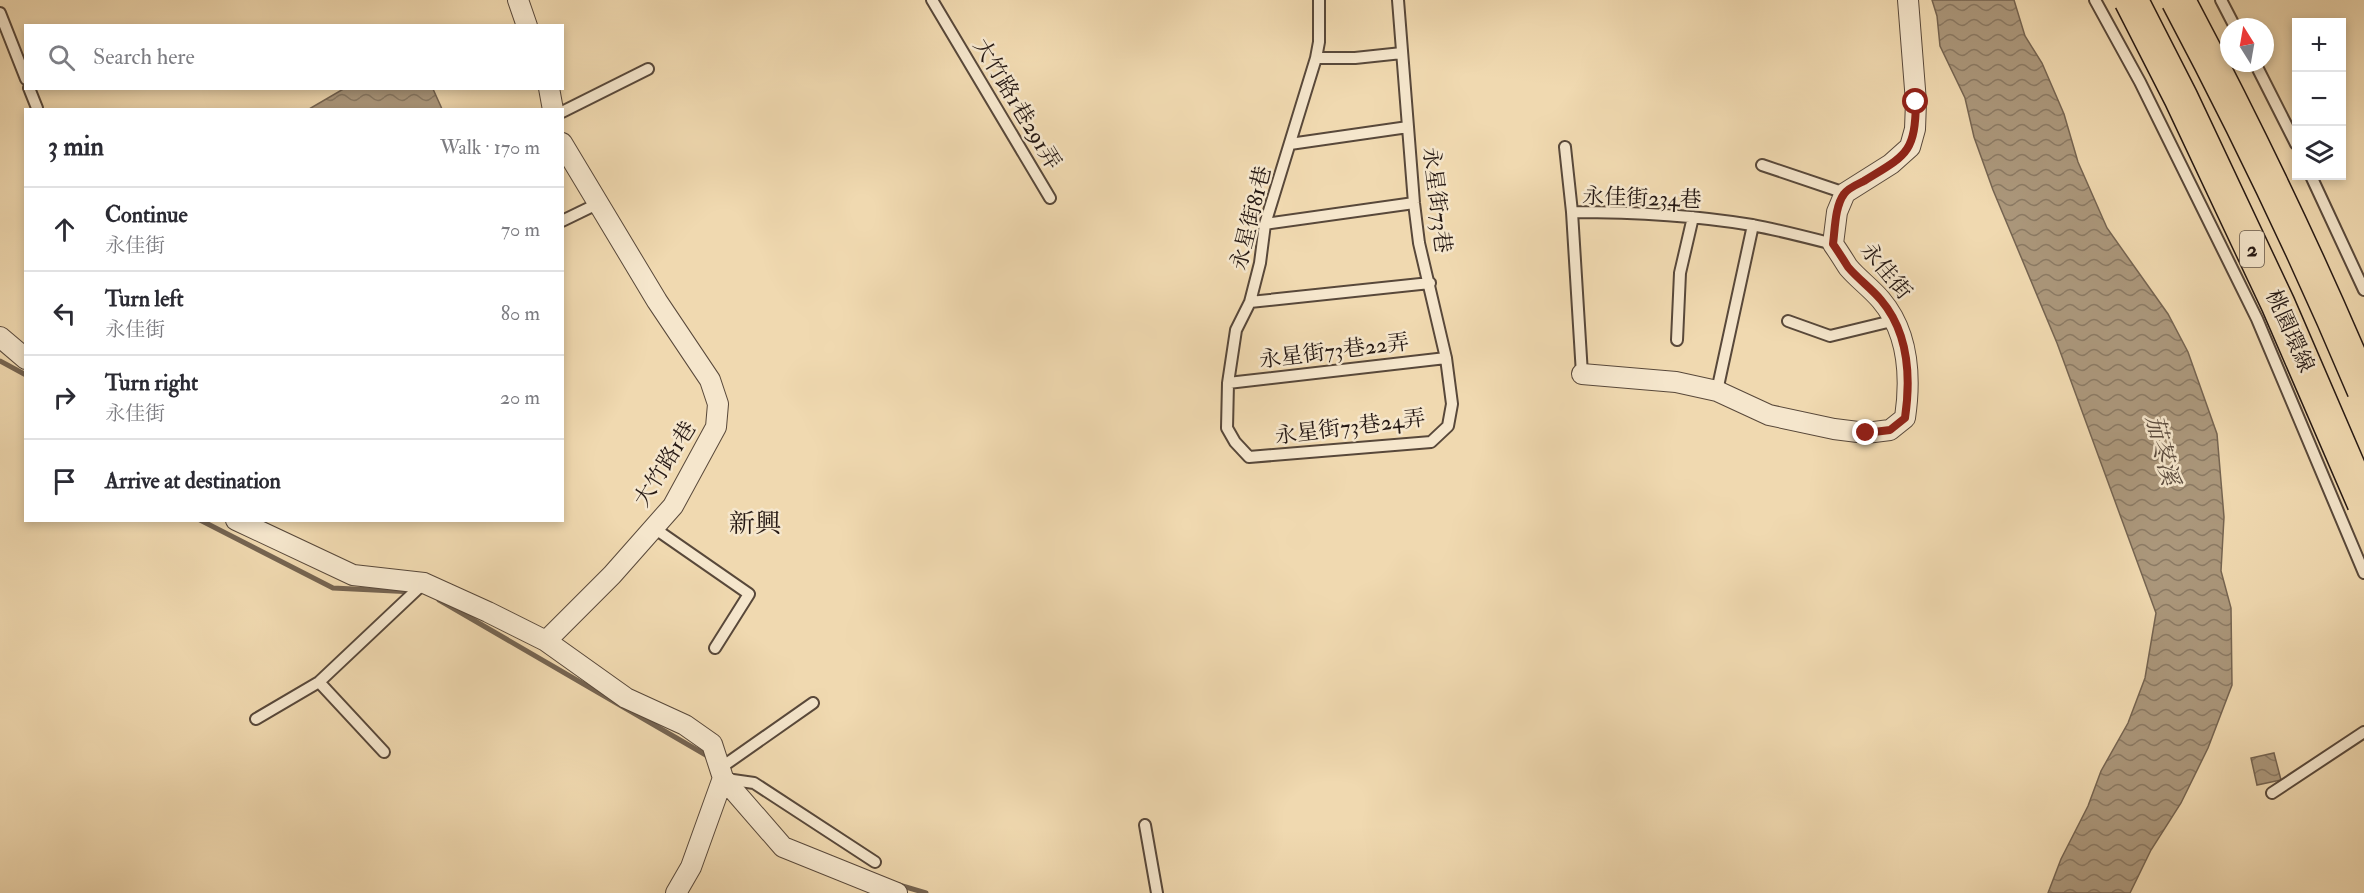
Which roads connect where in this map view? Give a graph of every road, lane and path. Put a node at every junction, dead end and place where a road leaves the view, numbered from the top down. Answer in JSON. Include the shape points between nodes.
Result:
{"nodes":[{"id":1,"x":518,"y":0,"type":"edge"},
{"id":2,"x":932,"y":0,"type":"edge"},
{"id":3,"x":1319,"y":0,"type":"edge"},
{"id":4,"x":1398,"y":0,"type":"edge"},
{"id":5,"x":1908,"y":0,"type":"edge"},
{"id":6,"x":2095,"y":0,"type":"edge"},
{"id":7,"x":2131,"y":0,"type":"edge"},
{"id":8,"x":2178,"y":0,"type":"edge"},
{"id":9,"x":2221,"y":0,"type":"edge"},
{"id":10,"x":0,"y":13,"type":"edge"},
{"id":11,"x":2230,"y":18,"type":"edge"},
{"id":12,"x":525,"y":24,"type":"edge"},
{"id":13,"x":1402,"y":53,"type":"junction"},
{"id":14,"x":1316,"y":58,"type":"junction"},
{"id":15,"x":648,"y":69,"type":"dead end"},
{"id":16,"x":2260,"y":72,"type":"edge"},
{"id":17,"x":24,"y":74,"type":"edge"},
{"id":18,"x":30,"y":90,"type":"edge"},
{"id":19,"x":549,"y":90,"type":"edge"},
{"id":20,"x":36,"y":108,"type":"dead end"},
{"id":21,"x":553,"y":108,"type":"edge"},
{"id":22,"x":564,"y":111,"type":"edge"},
{"id":23,"x":1408,"y":127,"type":"junction"},
{"id":24,"x":2292,"y":136,"type":"edge"},
{"id":25,"x":1290,"y":144,"type":"junction"},
{"id":26,"x":1565,"y":147,"type":"dead end"},
{"id":27,"x":566,"y":156,"type":"edge"},
{"id":28,"x":1762,"y":165,"type":"dead end"},
{"id":29,"x":2313,"y":180,"type":"edge"},
{"id":30,"x":1845,"y":193,"type":"junction"},
{"id":31,"x":1050,"y":198,"type":"dead end"},
{"id":32,"x":1414,"y":203,"type":"junction"},
{"id":33,"x":597,"y":204,"type":"junction"},
{"id":34,"x":1572,"y":212,"type":"junction"},
{"id":35,"x":1693,"y":217,"type":"junction"},
{"id":36,"x":564,"y":220,"type":"edge"},
{"id":37,"x":1265,"y":224,"type":"junction"},
{"id":38,"x":1753,"y":225,"type":"junction"},
{"id":39,"x":1833,"y":244,"type":"junction"},
{"id":40,"x":1430,"y":283,"type":"junction"},
{"id":41,"x":2364,"y":291,"type":"edge"},
{"id":42,"x":1250,"y":303,"type":"junction"},
{"id":43,"x":1896,"y":320,"type":"junction"},
{"id":44,"x":1788,"y":321,"type":"dead end"},
{"id":45,"x":0,"y":337,"type":"edge"},
{"id":46,"x":1677,"y":340,"type":"dead end"},
{"id":47,"x":24,"y":357,"type":"edge"},
{"id":48,"x":1446,"y":358,"type":"junction"},
{"id":49,"x":1582,"y":375,"type":"joint"},
{"id":50,"x":1228,"y":383,"type":"junction"},
{"id":51,"x":2364,"y":390,"type":"edge"},
{"id":52,"x":1717,"y":392,"type":"junction"},
{"id":53,"x":1452,"y":404,"type":"joint"},
{"id":54,"x":1235,"y":442,"type":"joint"},
{"id":55,"x":2364,"y":503,"type":"edge"},
{"id":56,"x":240,"y":522,"type":"edge"},
{"id":57,"x":654,"y":528,"type":"junction"},
{"id":58,"x":2364,"y":573,"type":"edge"},
{"id":59,"x":424,"y":584,"type":"junction"},
{"id":60,"x":546,"y":641,"type":"junction"},
{"id":61,"x":715,"y":648,"type":"dead end"},
{"id":62,"x":319,"y":682,"type":"junction"},
{"id":63,"x":813,"y":703,"type":"dead end"},
{"id":64,"x":256,"y":719,"type":"dead end"},
{"id":65,"x":2364,"y":732,"type":"edge"},
{"id":66,"x":384,"y":752,"type":"dead end"},
{"id":67,"x":724,"y":770,"type":"junction"},
{"id":68,"x":2272,"y":793,"type":"dead end"},
{"id":69,"x":1145,"y":825,"type":"dead end"},
{"id":70,"x":875,"y":862,"type":"dead end"},
{"id":71,"x":676,"y":893,"type":"edge"},
{"id":72,"x":897,"y":893,"type":"edge"},
{"id":73,"x":1156,"y":893,"type":"edge"}],
"edges":[{"from":1,"to":12,"type":"street"},
{"from":2,"to":31,"type":"lane","name":"大竹路1巷291弄"},
{"from":3,"to":14,"type":"lane","name":"永星街81巷"},
{"from":4,"to":13,"type":"lane","name":"永星街73巷"},
{"from":5,"to":30,"type":"street","via":[[1916,102],[1910,147]]},
{"from":6,"to":58,"type":"lane","via":[[2257,319]]},
{"from":7,"to":55,"type":"highway","name":"桃園環線","number":"2","bridge":true,"via":[[2278,304]]},
{"from":8,"to":51,"type":"highway","name":"桃園環線","number":"2","bridge":true,"via":[[2225,88]]},
{"from":9,"to":11,"type":"lane"},
{"from":10,"to":17,"type":"lane"},
{"from":13,"to":14,"type":"lane"},
{"from":13,"to":23,"type":"lane","name":"永星街73巷"},
{"from":14,"to":25,"type":"lane","name":"永星街81巷"},
{"from":15,"to":22,"type":"lane"},
{"from":16,"to":24,"type":"lane"},
{"from":18,"to":20,"type":"lane"},
{"from":19,"to":21,"type":"street"},
{"from":23,"to":25,"type":"lane"},
{"from":23,"to":32,"type":"lane","name":"永星街73巷"},
{"from":25,"to":37,"type":"lane","name":"永星街81巷"},
{"from":26,"to":34,"type":"lane"},
{"from":27,"to":33,"type":"street","name":"大竹路1巷"},
{"from":28,"to":30,"type":"lane"},
{"from":29,"to":41,"type":"lane"},
{"from":30,"to":39,"type":"street","name":"永佳街","via":[[1837,212]]},
{"from":32,"to":37,"type":"lane"},
{"from":32,"to":40,"type":"lane","name":"永星街73巷"},
{"from":33,"to":36,"type":"lane"},
{"from":33,"to":57,"type":"street","name":"大竹路1巷","via":[[710,380],[718,405],[716,428],[702,457],[673,506]]},
{"from":34,"to":35,"type":"lane","name":"永佳街234巷"},
{"from":34,"to":49,"type":"lane","name":"永佳街234巷"},
{"from":35,"to":38,"type":"lane","name":"永佳街234巷"},
{"from":35,"to":46,"type":"lane","via":[[1680,273]]},
{"from":37,"to":42,"type":"lane","name":"永星街81巷"},
{"from":38,"to":39,"type":"lane","name":"永佳街234巷"},
{"from":38,"to":52,"type":"lane"},
{"from":39,"to":43,"type":"street","name":"永佳街"},
{"from":40,"to":42,"type":"lane"},
{"from":40,"to":48,"type":"lane","name":"永星街73巷"},
{"from":42,"to":50,"type":"lane","name":"永星街81巷","via":[[1236,330]]},
{"from":43,"to":44,"type":"lane","via":[[1830,336]]},
{"from":43,"to":52,"type":"street","name":"永佳街","via":[[1904,343],[1908,397],[1905,418],[1890,430],[1866,433],[1769,415]]},
{"from":45,"to":47,"type":"street"},
{"from":48,"to":50,"type":"lane","name":"永星街73巷22弄"},
{"from":48,"to":53,"type":"lane","name":"永星街73巷"},
{"from":49,"to":52,"type":"street","name":"永佳街","via":[[1676,382]]},
{"from":50,"to":54,"type":"lane","name":"永星街81巷","via":[[1227,428]]},
{"from":53,"to":54,"type":"lane","name":"永星街73巷24弄","via":[[1448,426],[1431,442],[1249,457]]},
{"from":56,"to":59,"type":"street","via":[[353,575]]},
{"from":57,"to":60,"type":"street","name":"大竹路1巷"},
{"from":57,"to":61,"type":"lane","via":[[749,594]]},
{"from":59,"to":60,"type":"street"},
{"from":59,"to":62,"type":"lane"},
{"from":60,"to":67,"type":"street","via":[[626,698],[685,725],[712,744]]},
{"from":62,"to":64,"type":"lane"},
{"from":62,"to":66,"type":"lane"},
{"from":63,"to":67,"type":"lane"},
{"from":65,"to":68,"type":"lane"},
{"from":67,"to":70,"type":"lane","via":[[754,783]]},
{"from":67,"to":71,"type":"street","via":[[691,867]]},
{"from":67,"to":72,"type":"street","via":[[789,850]]},
{"from":69,"to":73,"type":"lane"}]}
